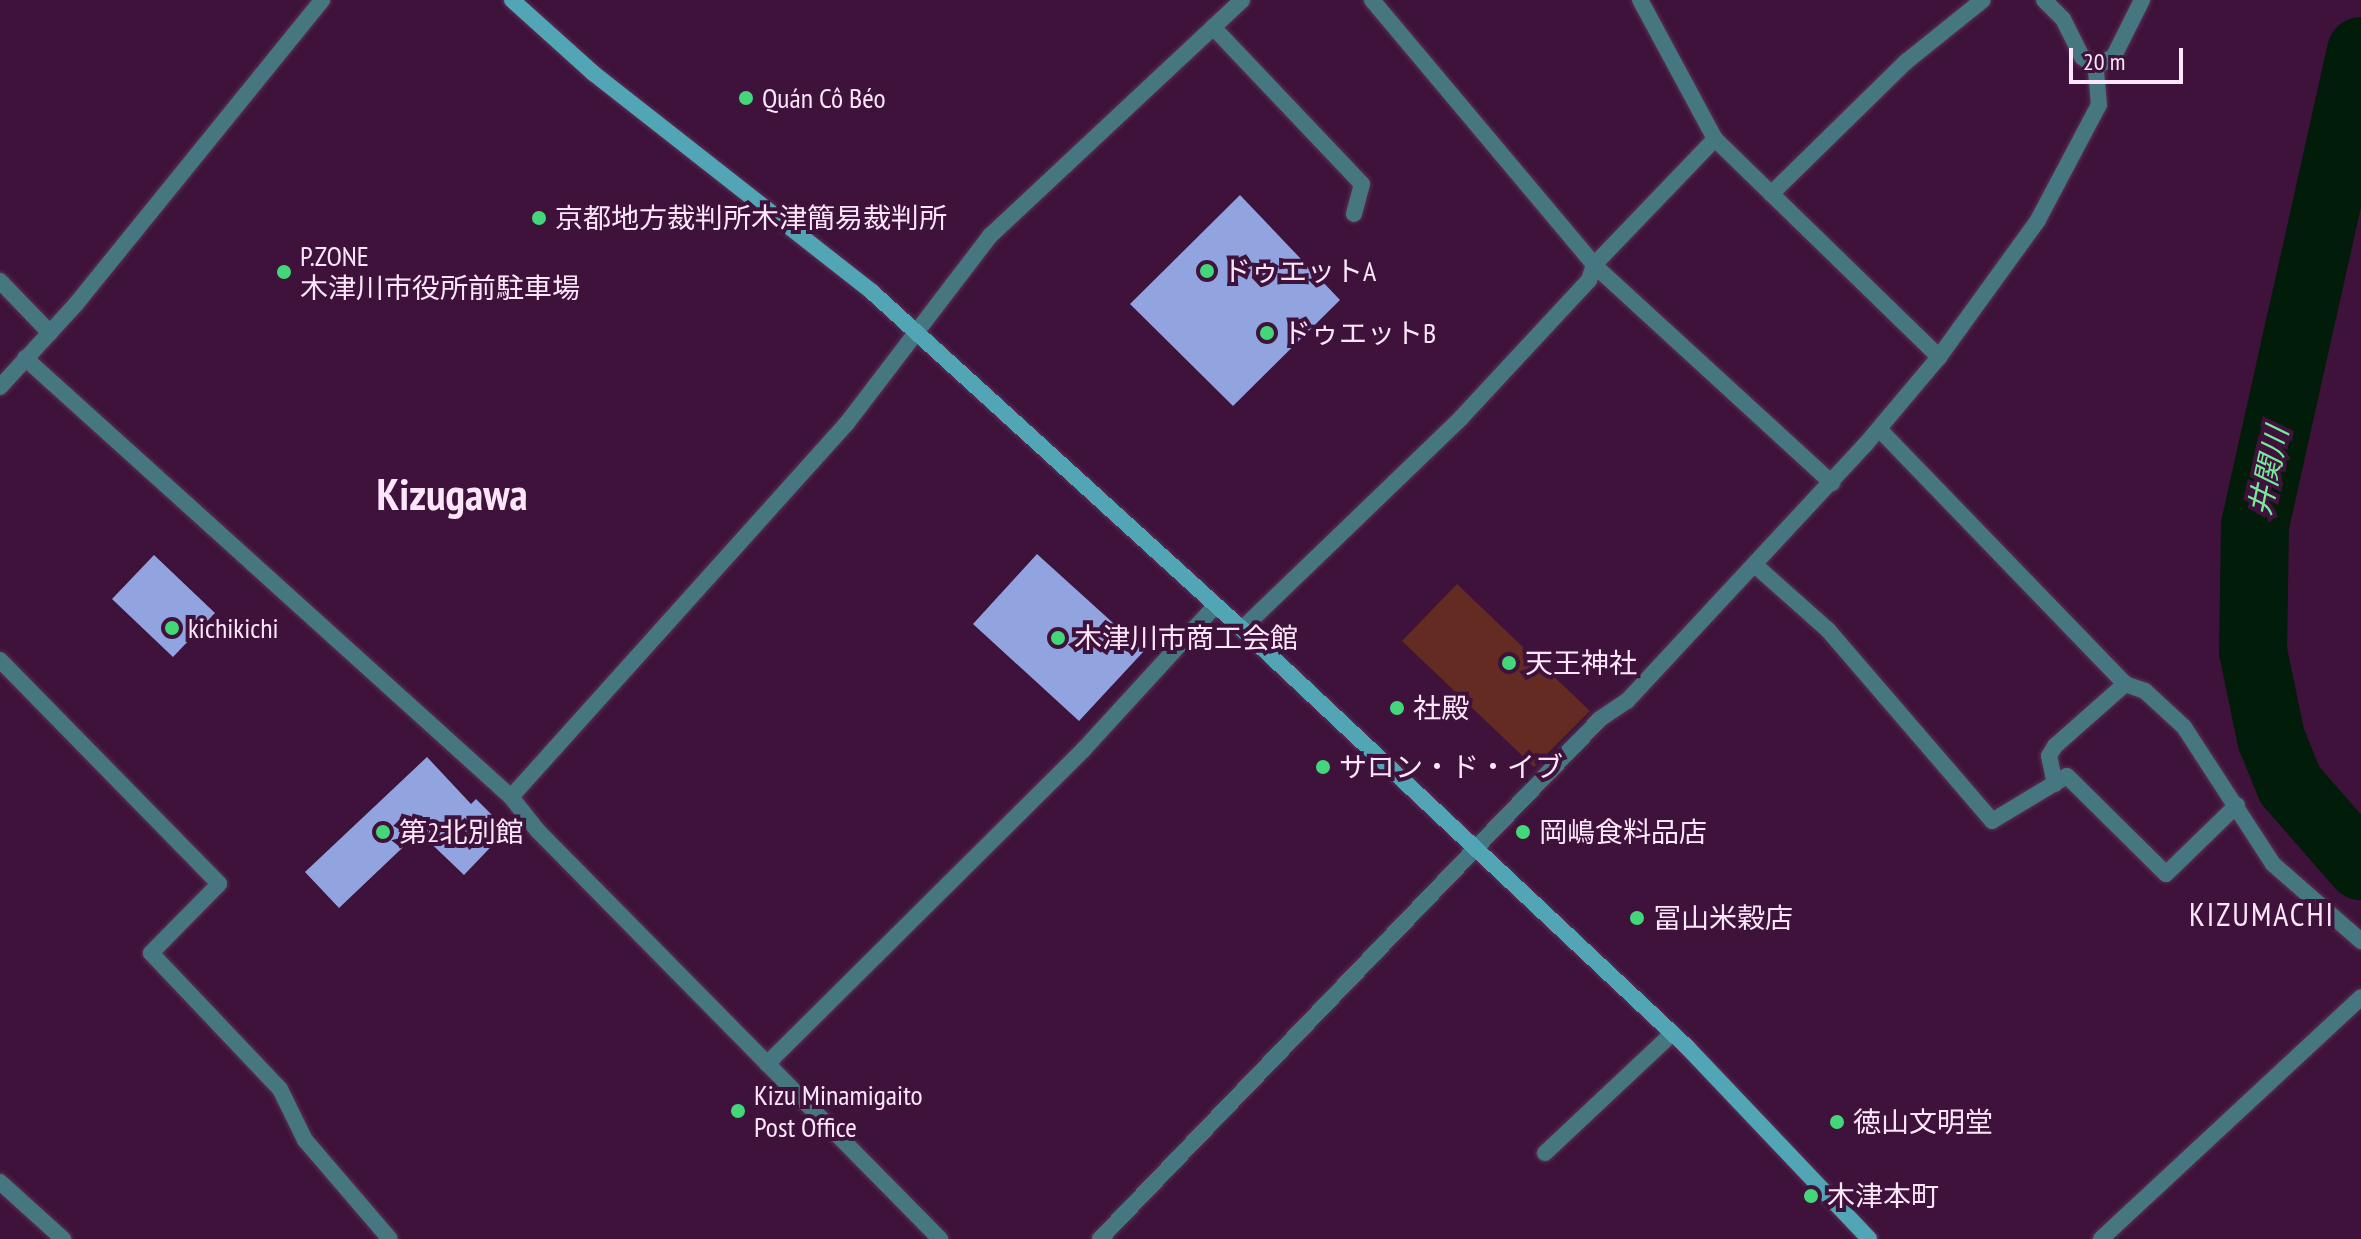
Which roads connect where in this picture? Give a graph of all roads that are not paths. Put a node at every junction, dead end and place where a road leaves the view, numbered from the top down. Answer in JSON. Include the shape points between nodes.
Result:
{"nodes":[{"id":1,"x":322,"y":0,"type":"edge"},
{"id":2,"x":512,"y":0,"type":"edge"},
{"id":3,"x":1242,"y":0,"type":"edge"},
{"id":4,"x":1372,"y":0,"type":"edge"},
{"id":5,"x":1640,"y":0,"type":"edge"},
{"id":6,"x":1983,"y":0,"type":"edge"},
{"id":7,"x":2044,"y":0,"type":"edge"},
{"id":8,"x":2142,"y":0,"type":"edge"},
{"id":9,"x":1213,"y":27,"type":"junction"},
{"id":10,"x":2096,"y":67,"type":"junction"},
{"id":11,"x":1715,"y":139,"type":"junction"},
{"id":12,"x":1771,"y":194,"type":"junction"},
{"id":13,"x":1354,"y":214,"type":"dead end"},
{"id":14,"x":1594,"y":265,"type":"junction"},
{"id":15,"x":0,"y":281,"type":"edge"},
{"id":16,"x":914,"y":332,"type":"junction"},
{"id":17,"x":50,"y":333,"type":"junction"},
{"id":18,"x":1939,"y":357,"type":"junction"},
{"id":19,"x":25,"y":358,"type":"junction"},
{"id":20,"x":0,"y":387,"type":"edge"},
{"id":21,"x":1879,"y":429,"type":"junction"},
{"id":22,"x":1832,"y":483,"type":"junction"},
{"id":23,"x":1755,"y":565,"type":"junction"},
{"id":24,"x":1215,"y":606,"type":"junction"},
{"id":25,"x":1242,"y":629,"type":"junction"},
{"id":26,"x":0,"y":660,"type":"edge"},
{"id":27,"x":2125,"y":684,"type":"junction"},
{"id":28,"x":2055,"y":784,"type":"junction"},
{"id":29,"x":511,"y":797,"type":"junction"},
{"id":30,"x":2237,"y":805,"type":"junction"},
{"id":31,"x":1477,"y":845,"type":"junction"},
{"id":32,"x":2361,"y":941,"type":"edge"},
{"id":33,"x":2361,"y":997,"type":"edge"},
{"id":34,"x":1673,"y":1033,"type":"junction"},
{"id":35,"x":767,"y":1064,"type":"junction"},
{"id":36,"x":1545,"y":1153,"type":"dead end"},
{"id":37,"x":0,"y":1182,"type":"edge"},
{"id":38,"x":63,"y":1239,"type":"edge"},
{"id":39,"x":390,"y":1239,"type":"edge"},
{"id":40,"x":940,"y":1239,"type":"edge"},
{"id":41,"x":1100,"y":1239,"type":"edge"},
{"id":42,"x":1869,"y":1239,"type":"edge"},
{"id":43,"x":2101,"y":1239,"type":"edge"}],
"edges":[{"from":1,"to":17,"type":"street"},
{"from":2,"to":16,"type":"street"},
{"from":3,"to":9,"type":"street"},
{"from":4,"to":14,"type":"street"},
{"from":5,"to":11,"type":"street"},
{"from":6,"to":12,"type":"street","via":[[1907,61]]},
{"from":7,"to":10,"type":"street","via":[[2063,19],[2082,57]]},
{"from":8,"to":10,"type":"street","via":[[2114,56]]},
{"from":9,"to":13,"type":"street","via":[[1362,184]]},
{"from":9,"to":16,"type":"street","via":[[990,236]]},
{"from":10,"to":18,"type":"street","via":[[2099,105],[2038,220]]},
{"from":11,"to":12,"type":"street"},
{"from":11,"to":14,"type":"street"},
{"from":12,"to":18,"type":"street"},
{"from":14,"to":22,"type":"street"},
{"from":14,"to":25,"type":"street","via":[[1589,280],[1460,419]]},
{"from":15,"to":17,"type":"street"},
{"from":16,"to":24,"type":"street"},
{"from":16,"to":29,"type":"street","via":[[828,446]]},
{"from":17,"to":19,"type":"street"},
{"from":18,"to":21,"type":"street"},
{"from":19,"to":20,"type":"street"},
{"from":19,"to":29,"type":"street"},
{"from":21,"to":22,"type":"street"},
{"from":21,"to":27,"type":"street"},
{"from":22,"to":23,"type":"street"},
{"from":23,"to":28,"type":"street","via":[[1828,630],[1992,821]]},
{"from":23,"to":31,"type":"street","via":[[1627,701],[1600,719]]},
{"from":24,"to":25,"type":"street"},
{"from":24,"to":35,"type":"street","via":[[1084,749]]},
{"from":25,"to":31,"type":"street"},
{"from":26,"to":39,"type":"street","via":[[219,884],[151,953],[280,1089],[305,1140]]},
{"from":27,"to":28,"type":"street","via":[[2055,746],[2049,756]]},
{"from":27,"to":30,"type":"street","via":[[2145,691],[2184,727]]},
{"from":28,"to":30,"type":"street","via":[[2067,776],[2166,874]]},
{"from":29,"to":35,"type":"street"},
{"from":30,"to":32,"type":"street","via":[[2273,864]]},
{"from":31,"to":34,"type":"street"},
{"from":31,"to":41,"type":"street","via":[[1465,865]]},
{"from":33,"to":43,"type":"street"},
{"from":34,"to":36,"type":"street"},
{"from":34,"to":42,"type":"street"},
{"from":35,"to":40,"type":"street"},
{"from":37,"to":38,"type":"street"}]}
